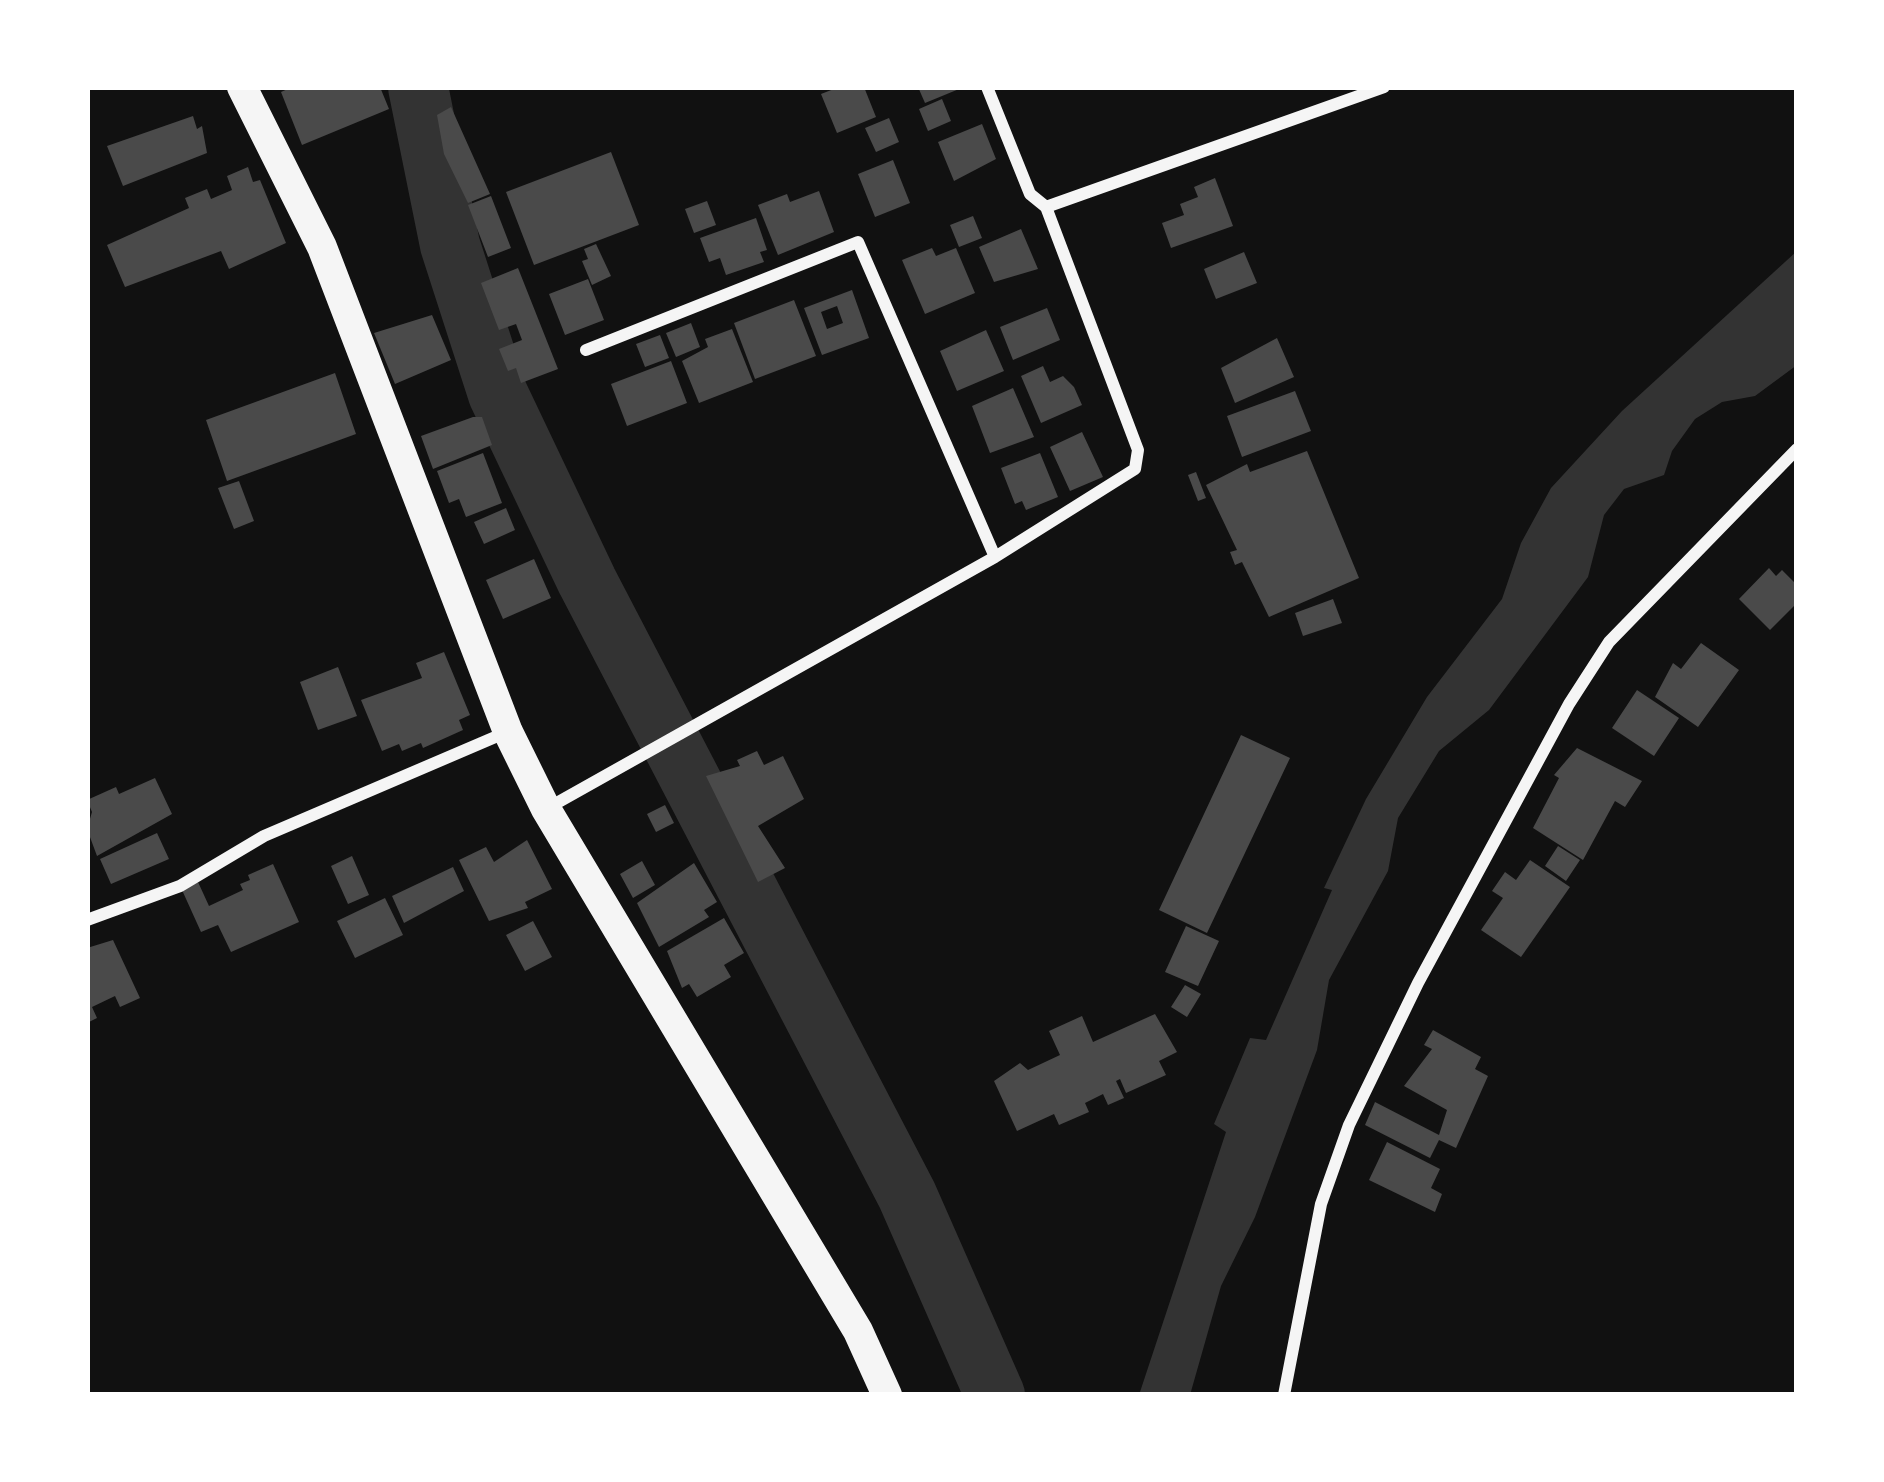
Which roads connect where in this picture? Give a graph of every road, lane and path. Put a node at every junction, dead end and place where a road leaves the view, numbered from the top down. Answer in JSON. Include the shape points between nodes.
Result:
{"nodes":[{"id":1,"x":242,"y":87,"type":"edge"},
{"id":2,"x":987,"y":87,"type":"edge"},
{"id":3,"x":1384,"y":87,"type":"edge"},
{"id":4,"x":1046,"y":207,"type":"junction"},
{"id":5,"x":586,"y":350,"type":"dead end"},
{"id":6,"x":1797,"y":449,"type":"edge"},
{"id":7,"x":995,"y":557,"type":"junction"},
{"id":8,"x":508,"y":732,"type":"junction"},
{"id":9,"x":546,"y":809,"type":"junction"},
{"id":10,"x":87,"y":920,"type":"edge"},
{"id":11,"x":887,"y":1395,"type":"edge"},
{"id":12,"x":1284,"y":1395,"type":"edge"}],
"edges":[{"from":1,"to":8,"type":"main road","via":[[322,247]]},
{"from":2,"to":4,"type":"street","via":[[1030,194]]},
{"from":3,"to":4,"type":"street"},
{"from":4,"to":7,"type":"street","via":[[1138,450],[1135,469]]},
{"from":5,"to":7,"type":"street","via":[[858,242]]},
{"from":6,"to":12,"type":"street","via":[[1609,643],[1558,724],[1349,1125],[1322,1204]]},
{"from":7,"to":9,"type":"street"},
{"from":8,"to":9,"type":"main road"},
{"from":8,"to":10,"type":"street","via":[[265,836],[179,886]]},
{"from":9,"to":11,"type":"main road","via":[[815,1256]]}]}
